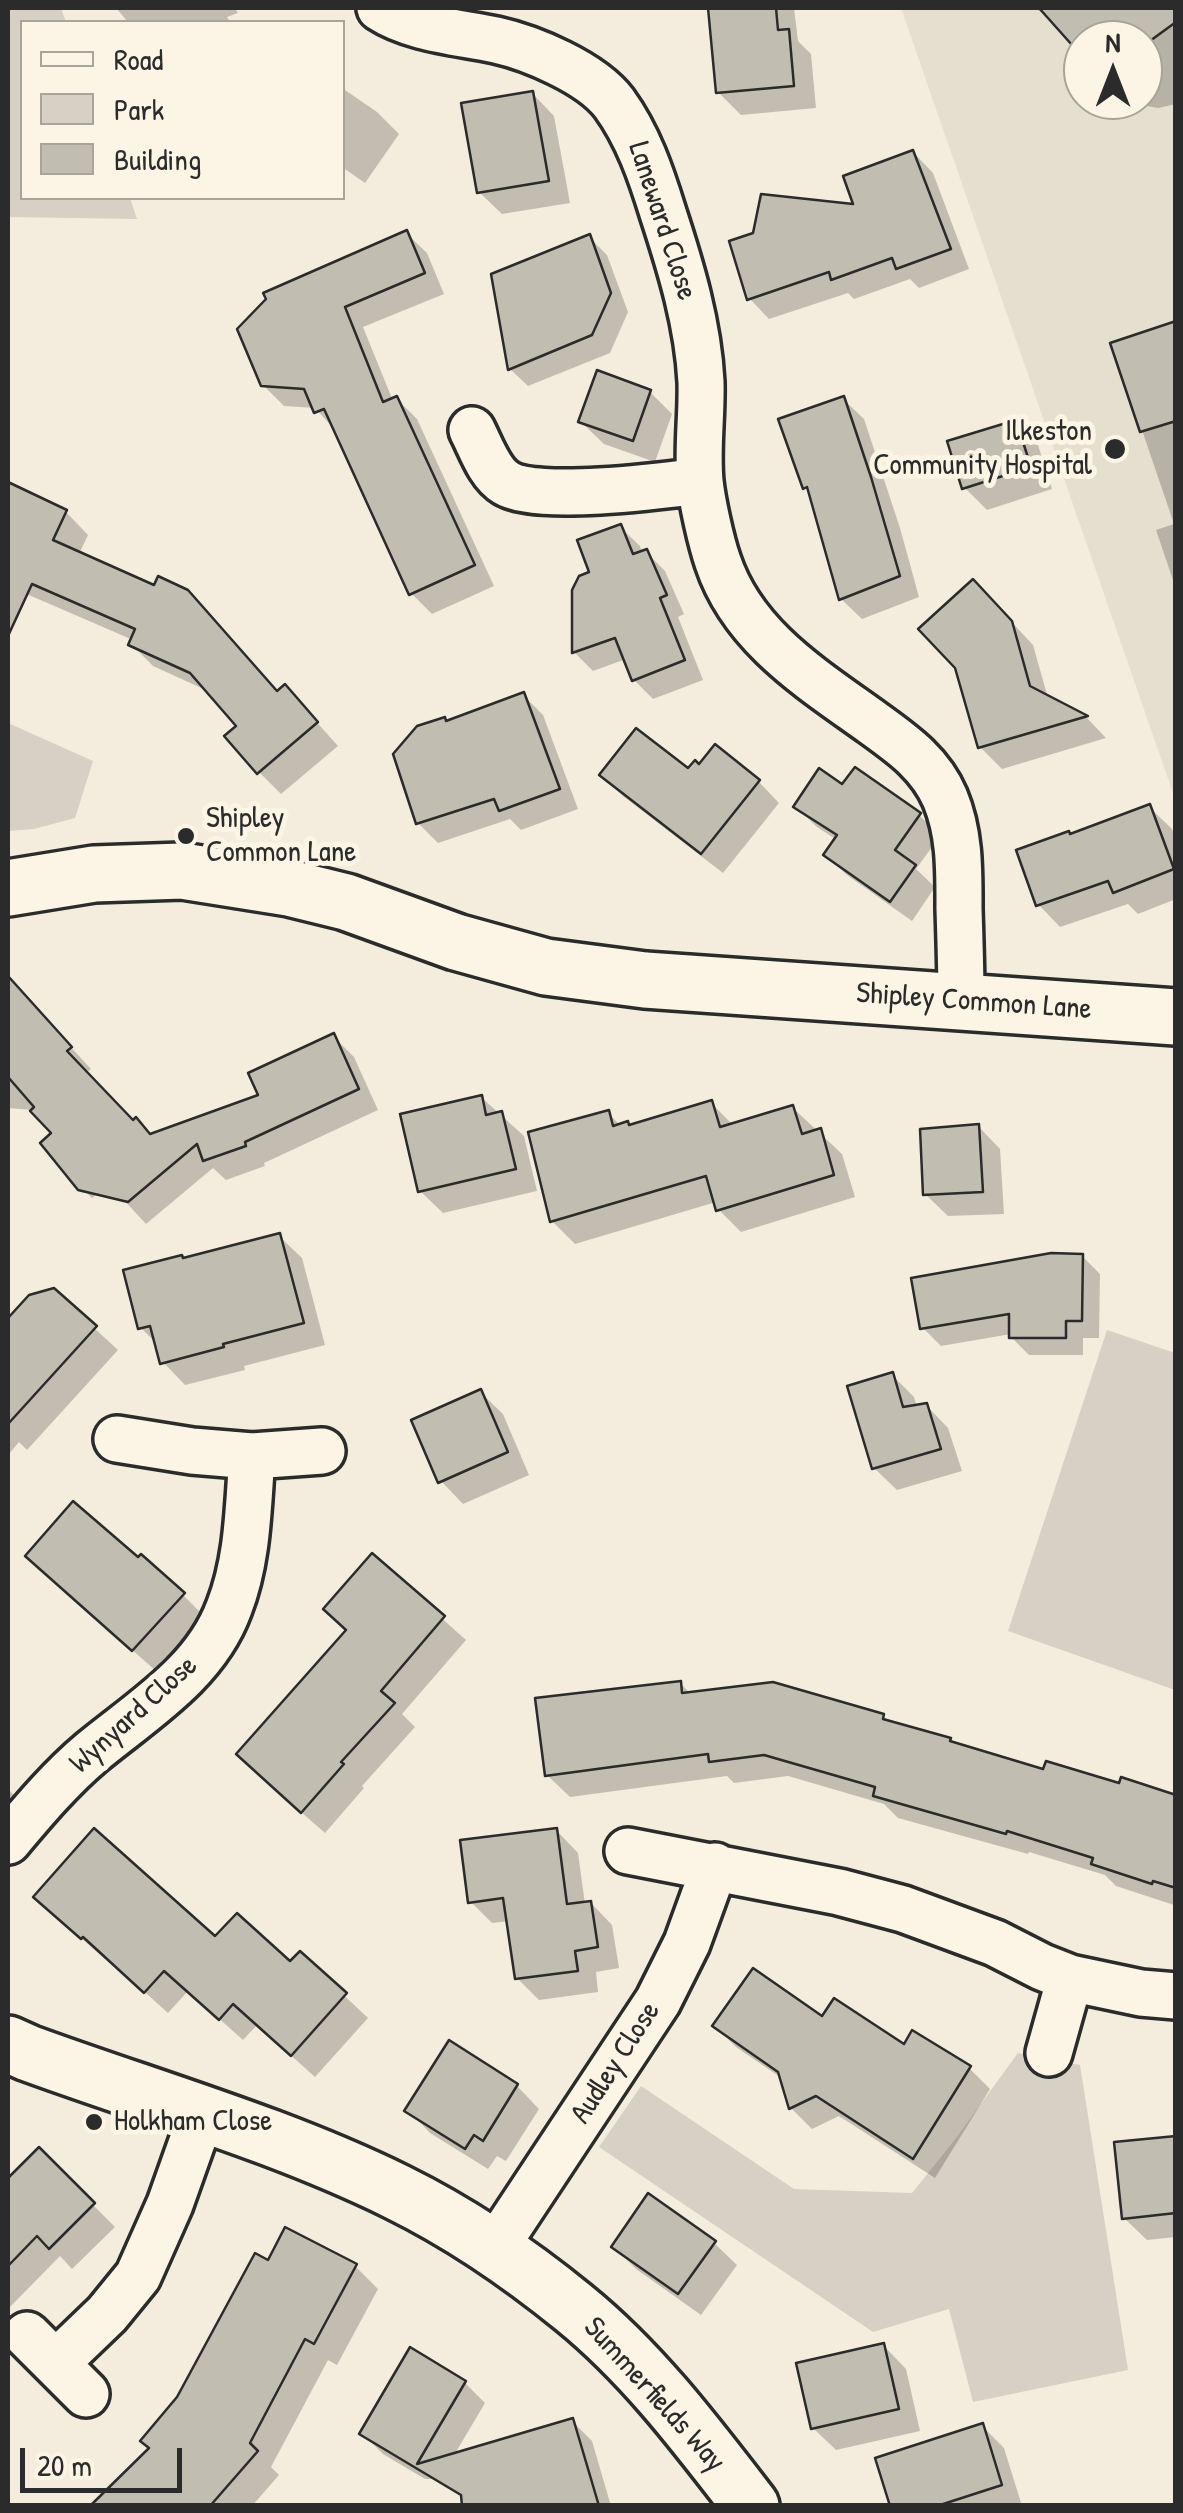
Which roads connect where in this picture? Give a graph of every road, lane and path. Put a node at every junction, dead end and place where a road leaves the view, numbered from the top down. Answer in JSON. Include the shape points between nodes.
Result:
{"nodes":[{"id":1,"x":380,"y":8,"type":"edge"},
{"id":2,"x":472,"y":430,"type":"dead end"},
{"id":3,"x":700,"y":481,"type":"junction"},
{"id":4,"x":8,"y":888,"type":"edge"},
{"id":5,"x":961,"y":1000,"type":"junction"},
{"id":6,"x":1176,"y":1017,"type":"edge"},
{"id":7,"x":116,"y":1439,"type":"dead end"},
{"id":8,"x":322,"y":1451,"type":"dead end"},
{"id":9,"x":252,"y":1456,"type":"junction"},
{"id":10,"x":8,"y":1841,"type":"edge"},
{"id":11,"x":628,"y":1851,"type":"dead end"},
{"id":12,"x":716,"y":1866,"type":"junction"},
{"id":13,"x":1070,"y":1978,"type":"junction"},
{"id":14,"x":1176,"y":1996,"type":"edge"},
{"id":15,"x":8,"y":2044,"type":"edge"},
{"id":16,"x":1049,"y":2052,"type":"dead end"},
{"id":17,"x":202,"y":2114,"type":"junction"},
{"id":18,"x":494,"y":2249,"type":"junction"},
{"id":19,"x":56,"y":2364,"type":"dead end"},
{"id":20,"x":751,"y":2506,"type":"edge"}],
"edges":[{"from":1,"to":3,"type":"street","name":"Laneward Close","via":[[539,55],[592,80],[612,100],[636,138],[682,268],[700,380]]},
{"from":2,"to":3,"type":"street","via":[[493,470],[521,490],[633,490]]},
{"from":3,"to":5,"type":"street","name":"Laneward Close","via":[[718,563],[756,630],[799,670],[912,751],[944,797],[958,844]]},
{"from":4,"to":5,"type":"street","name":"Shipley Common Lane","via":[[94,874],[182,871],[346,902],[546,966],[645,980]]},
{"from":5,"to":6,"type":"street","name":"Shipley Common Lane"},
{"from":7,"to":9,"type":"street"},
{"from":8,"to":9,"type":"street"},
{"from":9,"to":10,"type":"street","name":"Wynyard Close","via":[[238,1582],[205,1651],[176,1684],[53,1788]]},
{"from":11,"to":12,"type":"street"},
{"from":12,"to":13,"type":"street","via":[[904,1909]]},
{"from":12,"to":18,"type":"street","name":"Audley Close","via":[[688,1944],[658,2001]]},
{"from":13,"to":14,"type":"street"},
{"from":13,"to":16,"type":"street"},
{"from":15,"to":17,"type":"street","name":"Summerfields Way"},
{"from":17,"to":18,"type":"street","name":"Summerfields Way","via":[[398,2192]]},
{"from":17,"to":19,"type":"street","via":[[138,2276]]},
{"from":18,"to":20,"type":"street","name":"Summerfields Way","via":[[576,2310],[642,2372]]}]}
